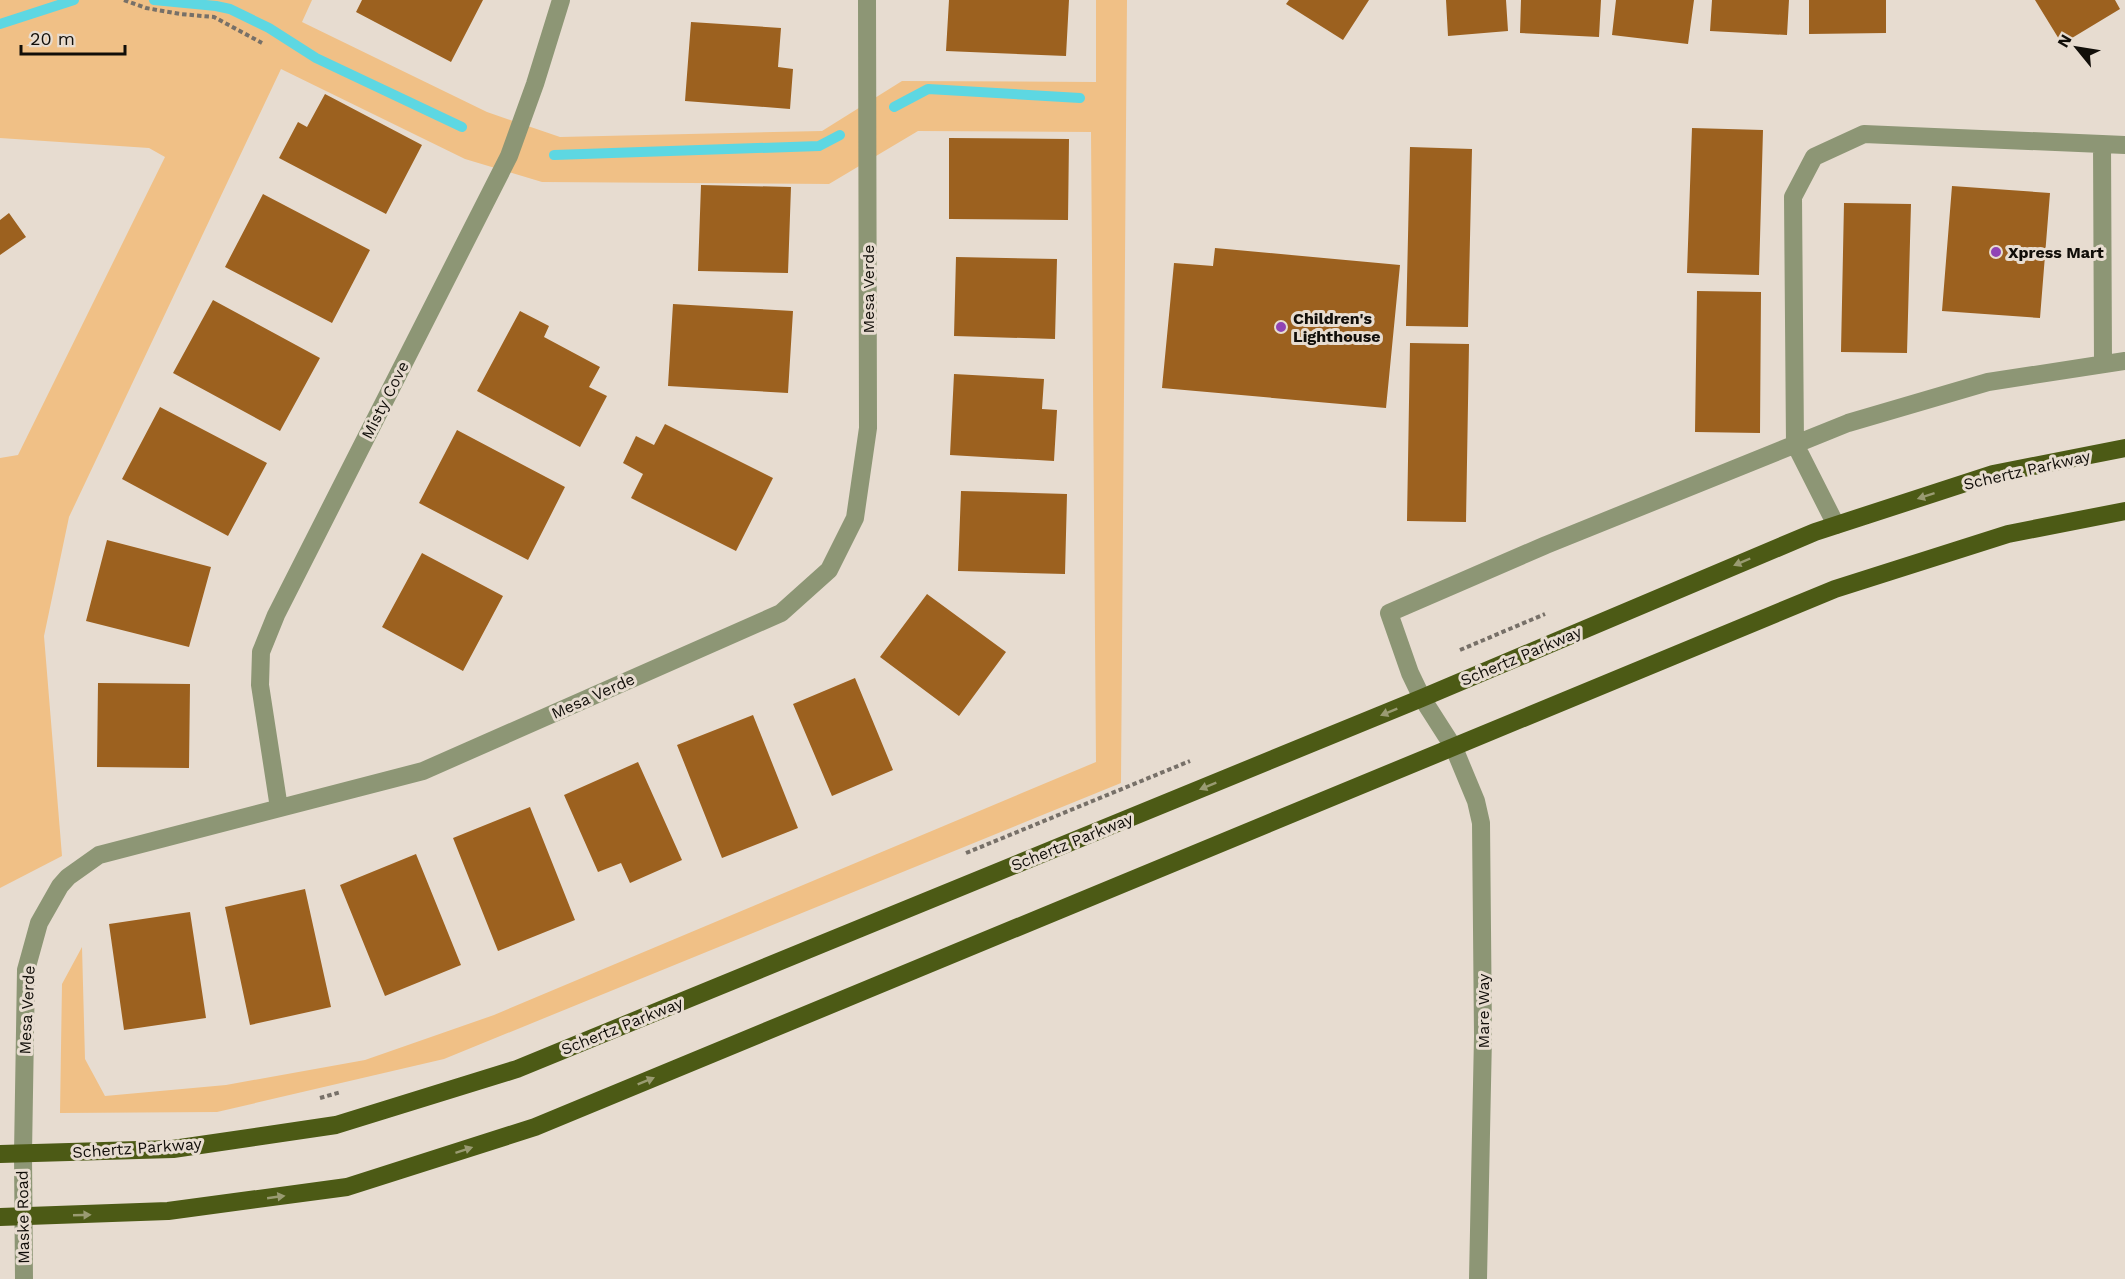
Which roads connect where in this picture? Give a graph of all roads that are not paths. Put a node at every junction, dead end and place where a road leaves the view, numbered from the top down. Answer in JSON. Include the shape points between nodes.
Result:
{"nodes":[{"id":1,"x":561,"y":0,"type":"edge"},
{"id":2,"x":867,"y":0,"type":"edge"},
{"id":3,"x":2102,"y":144,"type":"junction"},
{"id":4,"x":2125,"y":145,"type":"edge"},
{"id":5,"x":2125,"y":361,"type":"edge"},
{"id":6,"x":2103,"y":364,"type":"junction"},
{"id":7,"x":1795,"y":444,"type":"junction"},
{"id":8,"x":2125,"y":448,"type":"edge"},
{"id":9,"x":2125,"y":511,"type":"edge"},
{"id":10,"x":1836,"y":525,"type":"junction"},
{"id":11,"x":1422,"y":698,"type":"junction"},
{"id":12,"x":1454,"y":748,"type":"junction"},
{"id":13,"x":279,"y":808,"type":"junction"},
{"id":14,"x":0,"y":1155,"type":"edge"},
{"id":15,"x":23,"y":1155,"type":"junction"},
{"id":16,"x":0,"y":1217,"type":"edge"},
{"id":17,"x":23,"y":1217,"type":"junction"},
{"id":18,"x":24,"y":1279,"type":"edge"},
{"id":19,"x":1478,"y":1279,"type":"edge"}],
"edges":[{"from":1,"to":13,"type":"street","name":"Misty Cove","via":[[509,156],[276,615],[261,652],[260,685]]},
{"from":2,"to":13,"type":"street","name":"Mesa Verde","via":[[868,428],[855,518],[829,570],[781,613],[423,771]]},
{"from":3,"to":4,"type":"street"},
{"from":3,"to":6,"type":"street"},
{"from":3,"to":7,"type":"street","via":[[1864,134],[1814,157],[1793,196]]},
{"from":5,"to":6,"type":"street"},
{"from":6,"to":7,"type":"street","via":[[1988,382],[1848,423]]},
{"from":7,"to":10,"type":"street"},
{"from":7,"to":11,"type":"street","name":"Mare Way","via":[[1389,613]]},
{"from":8,"to":10,"type":"main road","name":"Schertz Parkway","one_way":true,"via":[[1993,474]]},
{"from":9,"to":12,"type":"main road","via":[[2008,534],[1835,589]]},
{"from":10,"to":11,"type":"main road","name":"Schertz Parkway","one_way":true},
{"from":11,"to":12,"type":"street","name":"Mare Way"},
{"from":11,"to":15,"type":"main road","name":"Schertz Parkway","one_way":true,"via":[[517,1069],[336,1125],[173,1149]]},
{"from":17,"to":12,"type":"main road","one_way":true,"via":[[168,1211],[347,1187],[524,1131]]},
{"from":12,"to":19,"type":"street","name":"Mare Way","via":[[1476,801],[1483,848]]},
{"from":13,"to":15,"type":"street","name":"Mesa Verde","via":[[99,855],[60,886],[39,923],[26,970]]},
{"from":14,"to":15,"type":"main road","name":"Schertz Parkway"},
{"from":15,"to":17,"type":"street","name":"Maske Road"},
{"from":16,"to":17,"type":"main road"},
{"from":17,"to":18,"type":"street","name":"Maske Road"}]}
